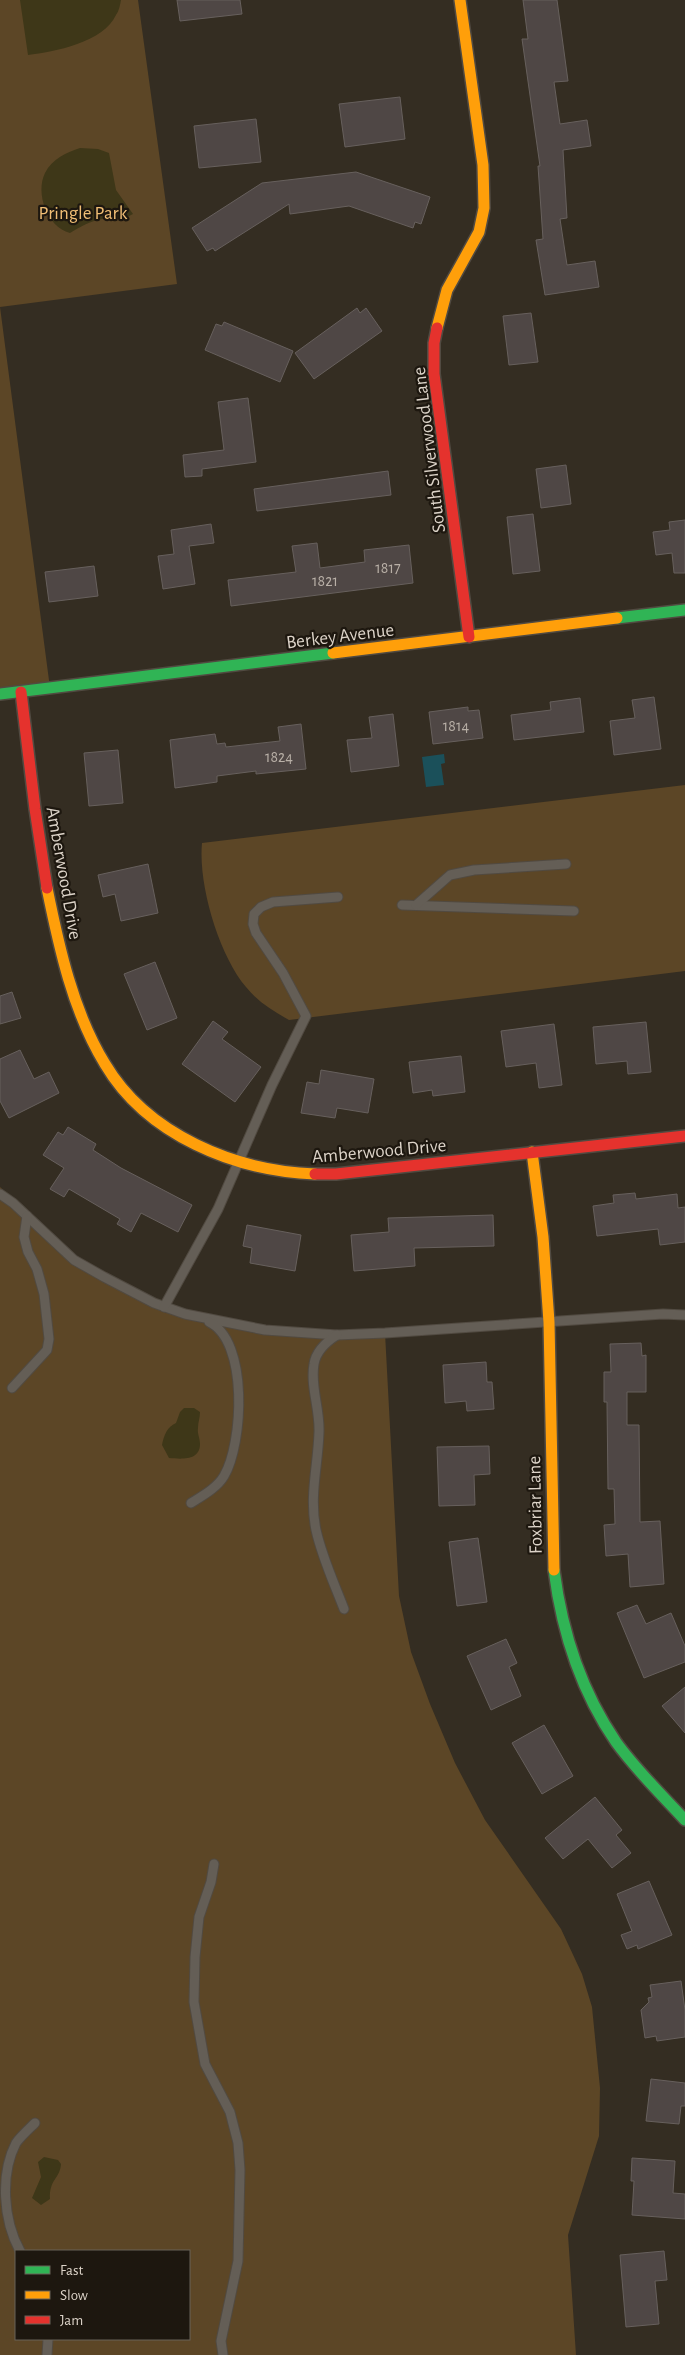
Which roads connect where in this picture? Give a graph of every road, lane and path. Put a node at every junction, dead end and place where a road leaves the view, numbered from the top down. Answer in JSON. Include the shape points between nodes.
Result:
{"nodes":[{"id":1,"x":460,"y":0,"type":"edge"},
{"id":2,"x":685,"y":610,"type":"edge"},
{"id":3,"x":468,"y":637,"type":"junction"},
{"id":4,"x":21,"y":692,"type":"junction"},
{"id":5,"x":0,"y":694,"type":"edge"},
{"id":6,"x":566,"y":864,"type":"dead end"},
{"id":7,"x":338,"y":897,"type":"dead end"},
{"id":8,"x":402,"y":904,"type":"dead end"},
{"id":9,"x":416,"y":905,"type":"junction"},
{"id":10,"x":574,"y":911,"type":"dead end"},
{"id":11,"x":685,"y":1136,"type":"edge"},
{"id":12,"x":532,"y":1152,"type":"junction"},
{"id":13,"x":238,"y":1161,"type":"junction"},
{"id":14,"x":0,"y":1194,"type":"edge"},
{"id":15,"x":27,"y":1216,"type":"junction"},
{"id":16,"x":164,"y":1307,"type":"junction"},
{"id":17,"x":685,"y":1315,"type":"edge"},
{"id":18,"x":199,"y":1317,"type":"junction"},
{"id":19,"x":549,"y":1322,"type":"junction"},
{"id":20,"x":337,"y":1335,"type":"junction"},
{"id":21,"x":12,"y":1388,"type":"dead end"},
{"id":22,"x":191,"y":1503,"type":"dead end"},
{"id":23,"x":344,"y":1609,"type":"dead end"},
{"id":24,"x":685,"y":1820,"type":"edge"},
{"id":25,"x":214,"y":1864,"type":"dead end"},
{"id":26,"x":35,"y":2123,"type":"dead end"},
{"id":27,"x":0,"y":2182,"type":"edge"},
{"id":28,"x":2,"y":2200,"type":"edge"},
{"id":29,"x":20,"y":2250,"type":"edge"},
{"id":30,"x":48,"y":2340,"type":"edge"},
{"id":31,"x":46,"y":2355,"type":"edge"},
{"id":32,"x":223,"y":2355,"type":"edge"}],
"edges":[{"from":1,"to":3,"type":"street","name":"South Silverwood Lane","via":[[483,165],[484,208],[479,232],[447,290],[440,313],[434,343],[434,374]]},
{"from":2,"to":3,"type":"street","name":"Berkey Avenue"},
{"from":3,"to":4,"type":"street","name":"Berkey Avenue"},
{"from":4,"to":5,"type":"street","name":"Berkey Avenue"},
{"from":4,"to":13,"type":"street","name":"Amberwood Drive","via":[[50,907],[74,991],[94,1043],[117,1081],[135,1102],[184,1139]]},
{"from":6,"to":9,"type":"lane","via":[[474,870],[450,876]]},
{"from":7,"to":13,"type":"lane","via":[[273,902],[254,914],[256,933],[306,1016]]},
{"from":8,"to":9,"type":"lane"},
{"from":9,"to":10,"type":"lane"},
{"from":11,"to":12,"type":"street","name":"Amberwood Drive"},
{"from":12,"to":13,"type":"street","name":"Amberwood Drive","via":[[317,1175],[297,1174]]},
{"from":12,"to":19,"type":"street","name":"Foxbriar Lane","via":[[543,1236]]},
{"from":13,"to":16,"type":"lane","via":[[218,1209]]},
{"from":14,"to":15,"type":"lane"},
{"from":15,"to":16,"type":"lane","via":[[74,1260]]},
{"from":15,"to":21,"type":"lane","via":[[24,1237],[44,1294],[49,1339],[47,1350]]},
{"from":16,"to":18,"type":"lane"},
{"from":17,"to":19,"type":"lane"},
{"from":18,"to":20,"type":"lane","via":[[265,1330]]},
{"from":18,"to":22,"type":"lane","via":[[217,1326],[225,1335],[235,1355],[239,1381],[231,1460],[223,1478],[208,1493]]},
{"from":19,"to":20,"type":"lane"},
{"from":19,"to":24,"type":"street","name":"Foxbriar Lane","via":[[553,1562],[557,1596],[567,1633],[580,1673],[616,1742]]},
{"from":20,"to":23,"type":"lane","via":[[319,1351],[314,1364],[319,1432],[312,1502],[321,1551]]},
{"from":25,"to":32,"type":"lane","via":[[212,1882],[199,1917],[194,2002],[205,2064],[230,2112],[238,2143],[238,2261],[221,2341]]},
{"from":26,"to":28,"type":"lane","via":[[16,2143],[4,2170]]},
{"from":27,"to":28,"type":"lane"},
{"from":28,"to":29,"type":"lane"},
{"from":30,"to":31,"type":"lane"}]}
